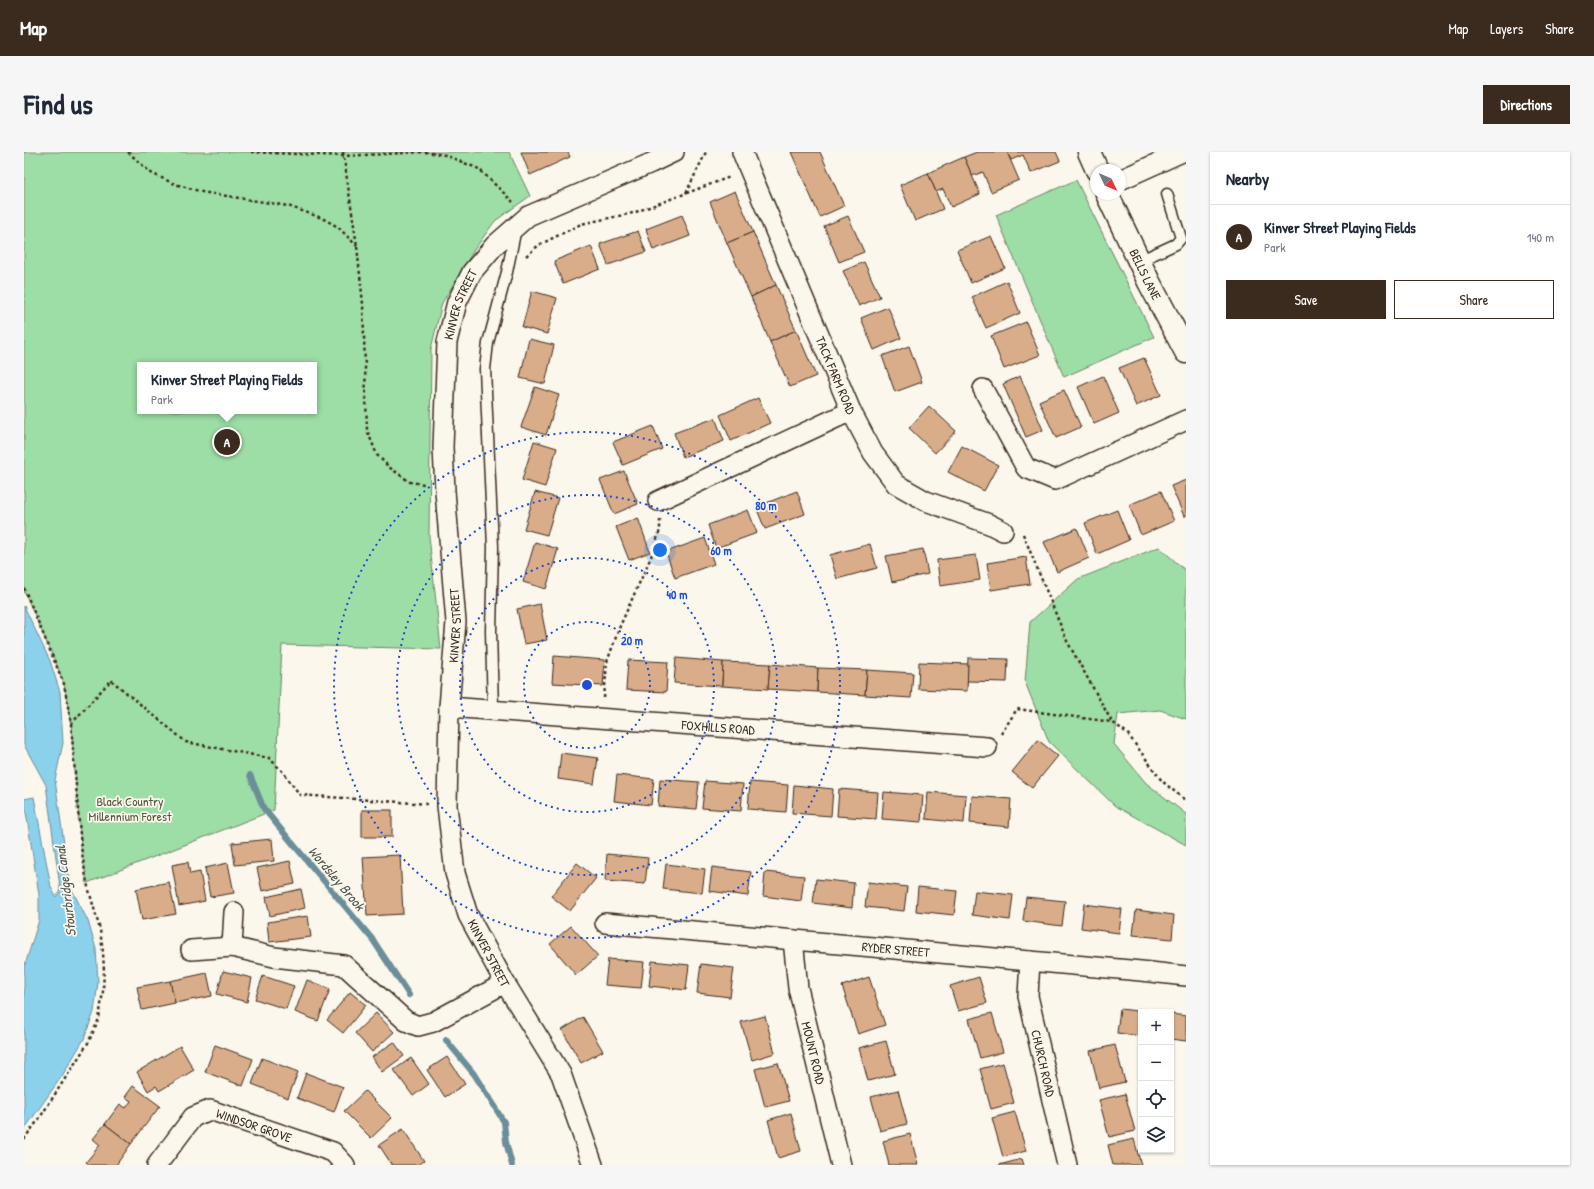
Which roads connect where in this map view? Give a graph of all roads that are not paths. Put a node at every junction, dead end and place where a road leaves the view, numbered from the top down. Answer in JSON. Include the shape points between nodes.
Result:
{"nodes":[{"id":1,"x":674,"y":152,"type":"edge"},
{"id":2,"x":742,"y":152,"type":"edge"},
{"id":3,"x":1089,"y":152,"type":"edge"},
{"id":4,"x":1182,"y":152,"type":"edge"},
{"id":5,"x":1094,"y":164,"type":"edge"},
{"id":6,"x":1126,"y":177,"type":"edge"},
{"id":7,"x":1167,"y":194,"type":"dead end"},
{"id":8,"x":1110,"y":200,"type":"edge"},
{"id":9,"x":523,"y":220,"type":"junction"},
{"id":10,"x":1184,"y":241,"type":"edge"},
{"id":11,"x":1139,"y":261,"type":"junction"},
{"id":12,"x":1186,"y":352,"type":"edge"},
{"id":13,"x":983,"y":389,"type":"dead end"},
{"id":14,"x":851,"y":411,"type":"junction"},
{"id":15,"x":1186,"y":420,"type":"edge"},
{"id":16,"x":658,"y":501,"type":"dead end"},
{"id":17,"x":1002,"y":531,"type":"road end"},
{"id":18,"x":449,"y":707,"type":"junction"},
{"id":19,"x":493,"y":710,"type":"junction"},
{"id":20,"x":994,"y":740,"type":"road end"},
{"id":21,"x":234,"y":912,"type":"dead end"},
{"id":22,"x":605,"y":922,"type":"dead end"},
{"id":23,"x":793,"y":940,"type":"junction"},
{"id":24,"x":232,"y":947,"type":"junction"},
{"id":25,"x":192,"y":950,"type":"dead end"},
{"id":26,"x":1030,"y":961,"type":"junction"},
{"id":27,"x":1186,"y":976,"type":"edge"},
{"id":28,"x":504,"y":983,"type":"junction"},
{"id":29,"x":157,"y":1165,"type":"edge"},
{"id":30,"x":345,"y":1165,"type":"edge"},
{"id":31,"x":593,"y":1165,"type":"edge"},
{"id":32,"x":842,"y":1165,"type":"edge"},
{"id":33,"x":1067,"y":1165,"type":"edge"}],
"edges":[{"from":1,"to":9,"type":"street","name":"KINVER STREET"},
{"from":2,"to":14,"type":"street","name":"TACK FARM ROAD"},
{"from":3,"to":5,"type":"street"},
{"from":4,"to":6,"type":"street"},
{"from":7,"to":10,"type":"lane"},
{"from":8,"to":11,"type":"street","name":"BELLS LANE"},
{"from":9,"to":18,"type":"street","name":"KINVER STREET","via":[[495,245],[472,272],[457,302],[447,342],[443,447],[456,622]]},
{"from":9,"to":19,"type":"lane","via":[[488,343],[485,370],[493,524]]},
{"from":10,"to":11,"type":"lane"},
{"from":11,"to":12,"type":"street","name":"BELLS LANE"},
{"from":13,"to":15,"type":"street","via":[[1026,468],[1055,480]]},
{"from":14,"to":16,"type":"street"},
{"from":14,"to":17,"type":"street","name":"TACK FARM ROAD","via":[[873,453],[896,484],[926,501]]},
{"from":18,"to":19,"type":"street","name":"FOXHILLS ROAD"},
{"from":18,"to":28,"type":"street","name":"KINVER STREET","via":[[447,806],[455,873],[468,915]]},
{"from":19,"to":20,"type":"street","name":"FOXHILLS ROAD","via":[[602,719]]},
{"from":21,"to":24,"type":"street"},
{"from":22,"to":23,"type":"street","name":"RYDER STREET"},
{"from":23,"to":26,"type":"street","name":"RYDER STREET"},
{"from":23,"to":32,"type":"street","name":"MOUNT ROAD","via":[[798,988]]},
{"from":24,"to":25,"type":"street"},
{"from":24,"to":28,"type":"street","via":[[274,957],[344,965],[406,1022],[418,1026],[433,1022]]},
{"from":26,"to":27,"type":"street","name":"RYDER STREET"},
{"from":26,"to":33,"type":"street","name":"CHURCH ROAD","via":[[1028,996]]},
{"from":28,"to":31,"type":"street","name":"KINVER STREET","via":[[561,1074]]},
{"from":29,"to":30,"type":"street","name":"WINDSOR GROVE","via":[[193,1117],[210,1110],[333,1152]]}]}
